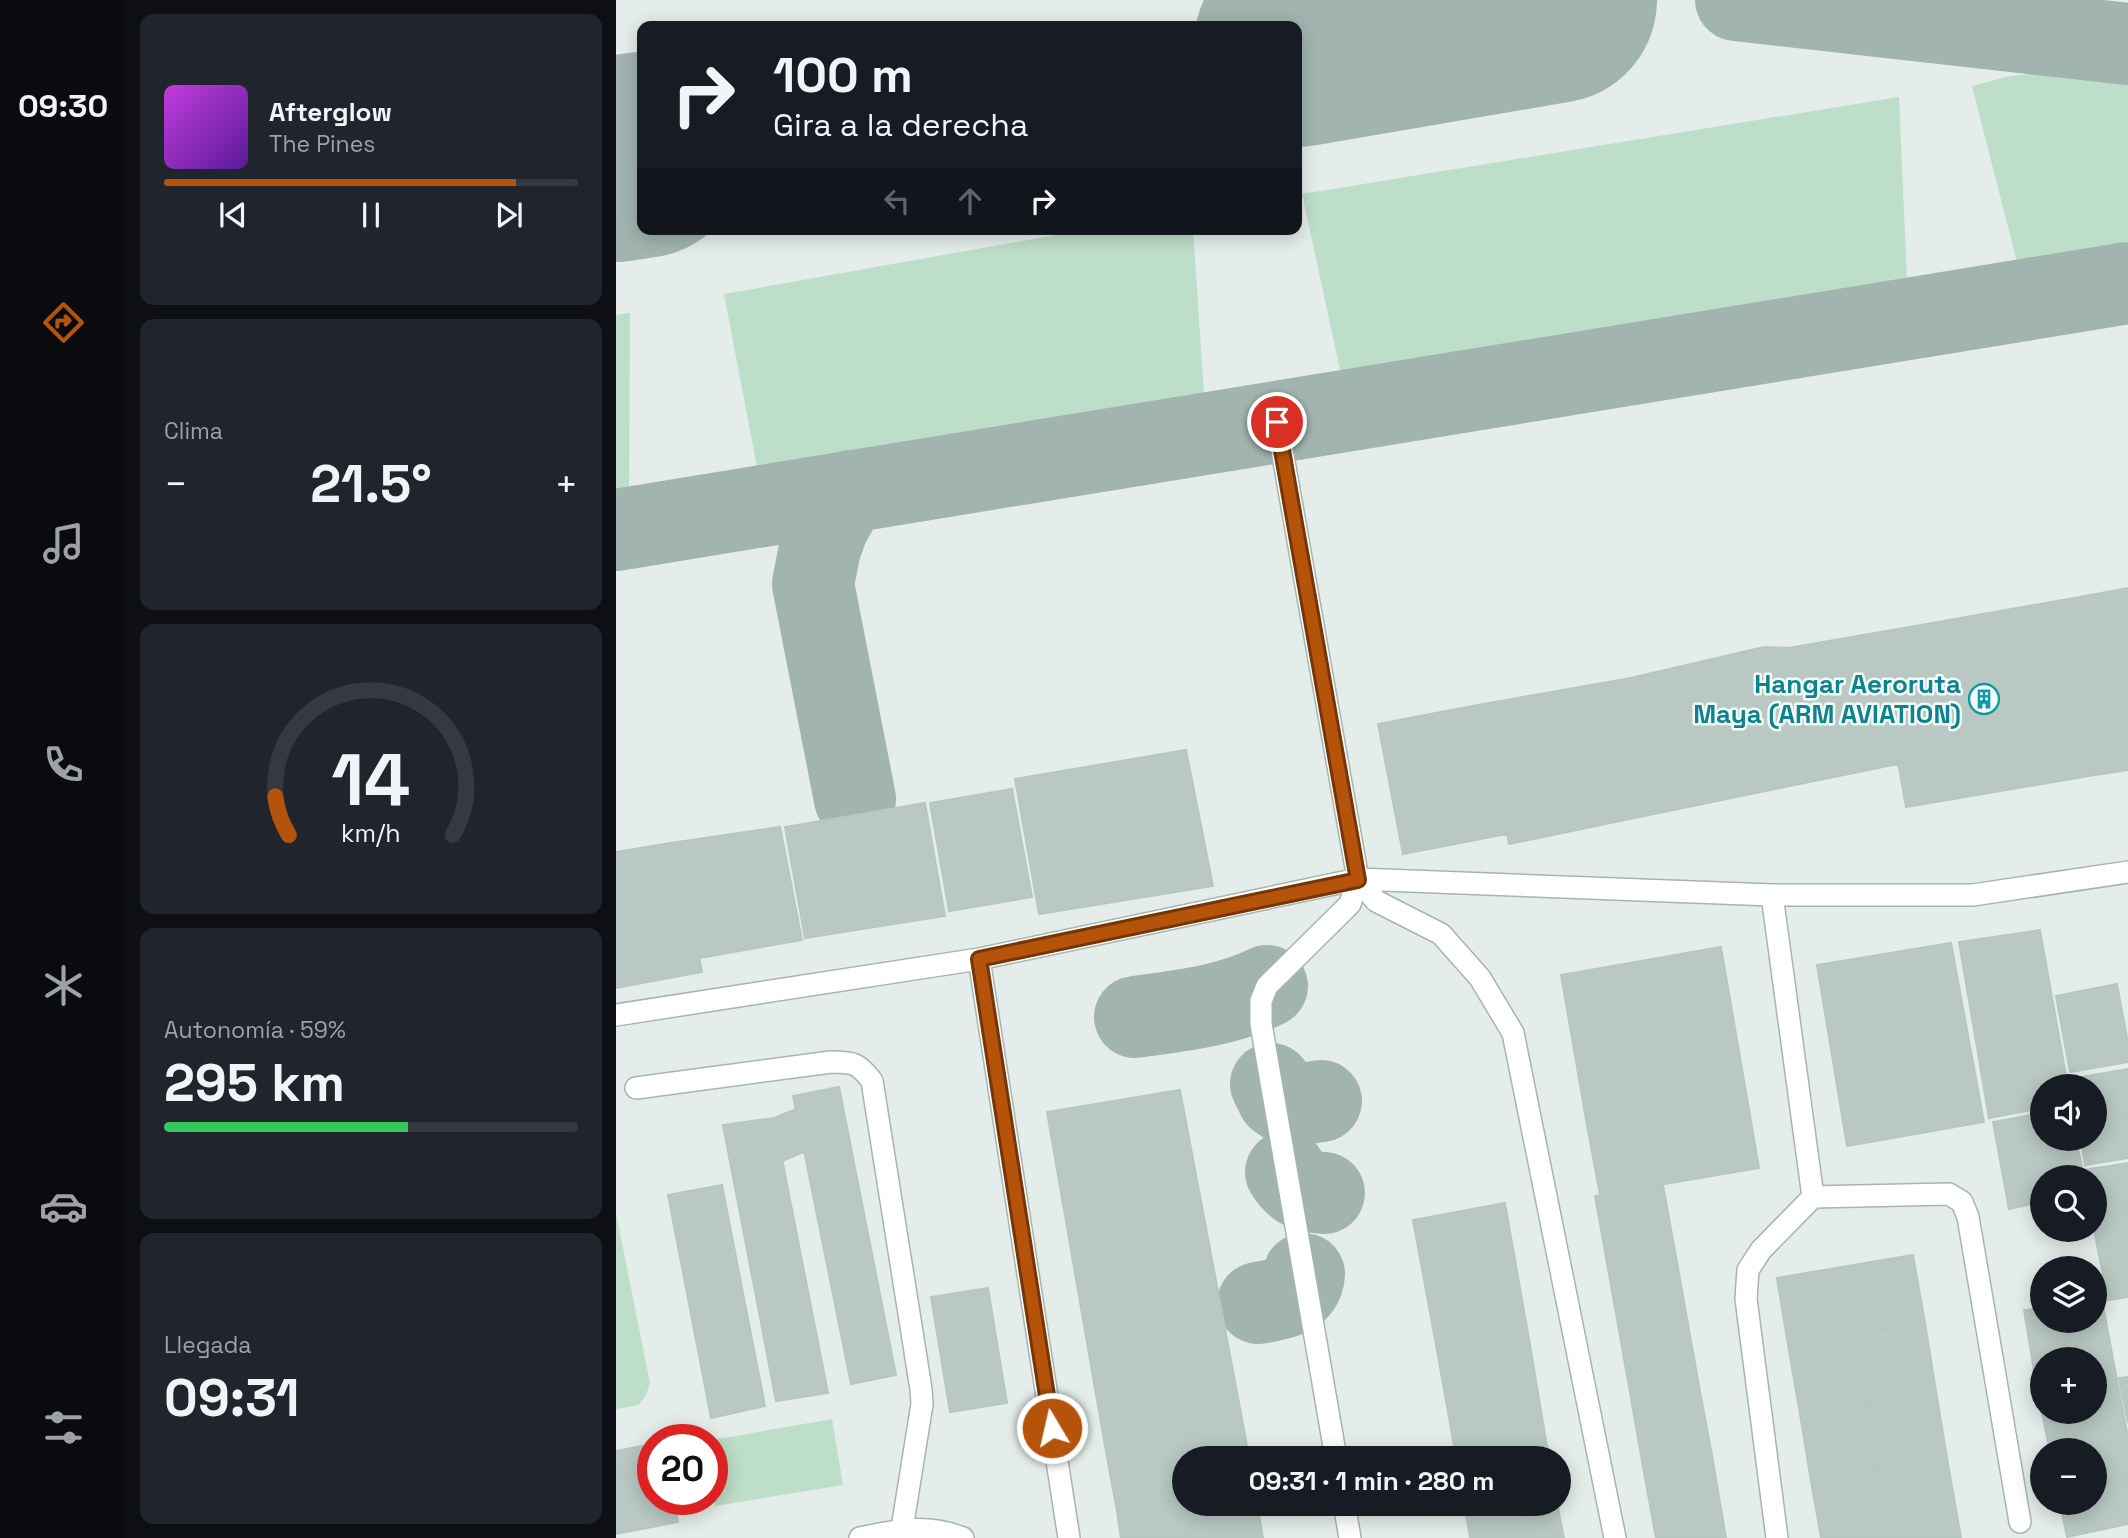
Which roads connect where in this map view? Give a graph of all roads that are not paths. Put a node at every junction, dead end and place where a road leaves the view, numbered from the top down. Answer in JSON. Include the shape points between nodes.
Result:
{"nodes":[{"id":1,"x":1277,"y":422,"type":"dead end"},
{"id":2,"x":2128,"y":872,"type":"edge"},
{"id":3,"x":1358,"y":880,"type":"junction"},
{"id":4,"x":1772,"y":895,"type":"junction"},
{"id":5,"x":979,"y":959,"type":"junction"},
{"id":6,"x":616,"y":1016,"type":"edge"},
{"id":7,"x":636,"y":1088,"type":"dead end"},
{"id":8,"x":1813,"y":1197,"type":"junction"},
{"id":9,"x":1334,"y":1446,"type":"edge"},
{"id":10,"x":1346,"y":1516,"type":"edge"},
{"id":11,"x":2020,"y":1522,"type":"dead end"},
{"id":12,"x":902,"y":1529,"type":"junction"},
{"id":13,"x":860,"y":1538,"type":"edge"},
{"id":14,"x":963,"y":1538,"type":"edge"},
{"id":15,"x":1069,"y":1538,"type":"edge"},
{"id":16,"x":1350,"y":1538,"type":"edge"},
{"id":17,"x":1615,"y":1538,"type":"edge"},
{"id":18,"x":1777,"y":1538,"type":"edge"}],
"edges":[{"from":1,"to":3,"type":"lane"},
{"from":2,"to":4,"type":"lane","via":[[1973,895]]},
{"from":3,"to":4,"type":"lane"},
{"from":3,"to":5,"type":"lane"},
{"from":3,"to":9,"type":"lane","via":[[1350,904],[1268,986],[1261,1001],[1261,1024]]},
{"from":3,"to":17,"type":"lane","via":[[1376,901],[1441,934],[1480,978],[1513,1033]]},
{"from":4,"to":8,"type":"lane"},
{"from":5,"to":6,"type":"lane"},
{"from":5,"to":15,"type":"lane"},
{"from":7,"to":12,"type":"lane","via":[[831,1062],[852,1062],[872,1081],[921,1396]]},
{"from":8,"to":11,"type":"lane","via":[[1949,1194],[1962,1202]]},
{"from":8,"to":18,"type":"lane","via":[[1761,1250],[1748,1270],[1746,1299]]},
{"from":10,"to":16,"type":"lane"},
{"from":12,"to":13,"type":"lane"},
{"from":12,"to":14,"type":"lane","via":[[944,1530]]}]}
